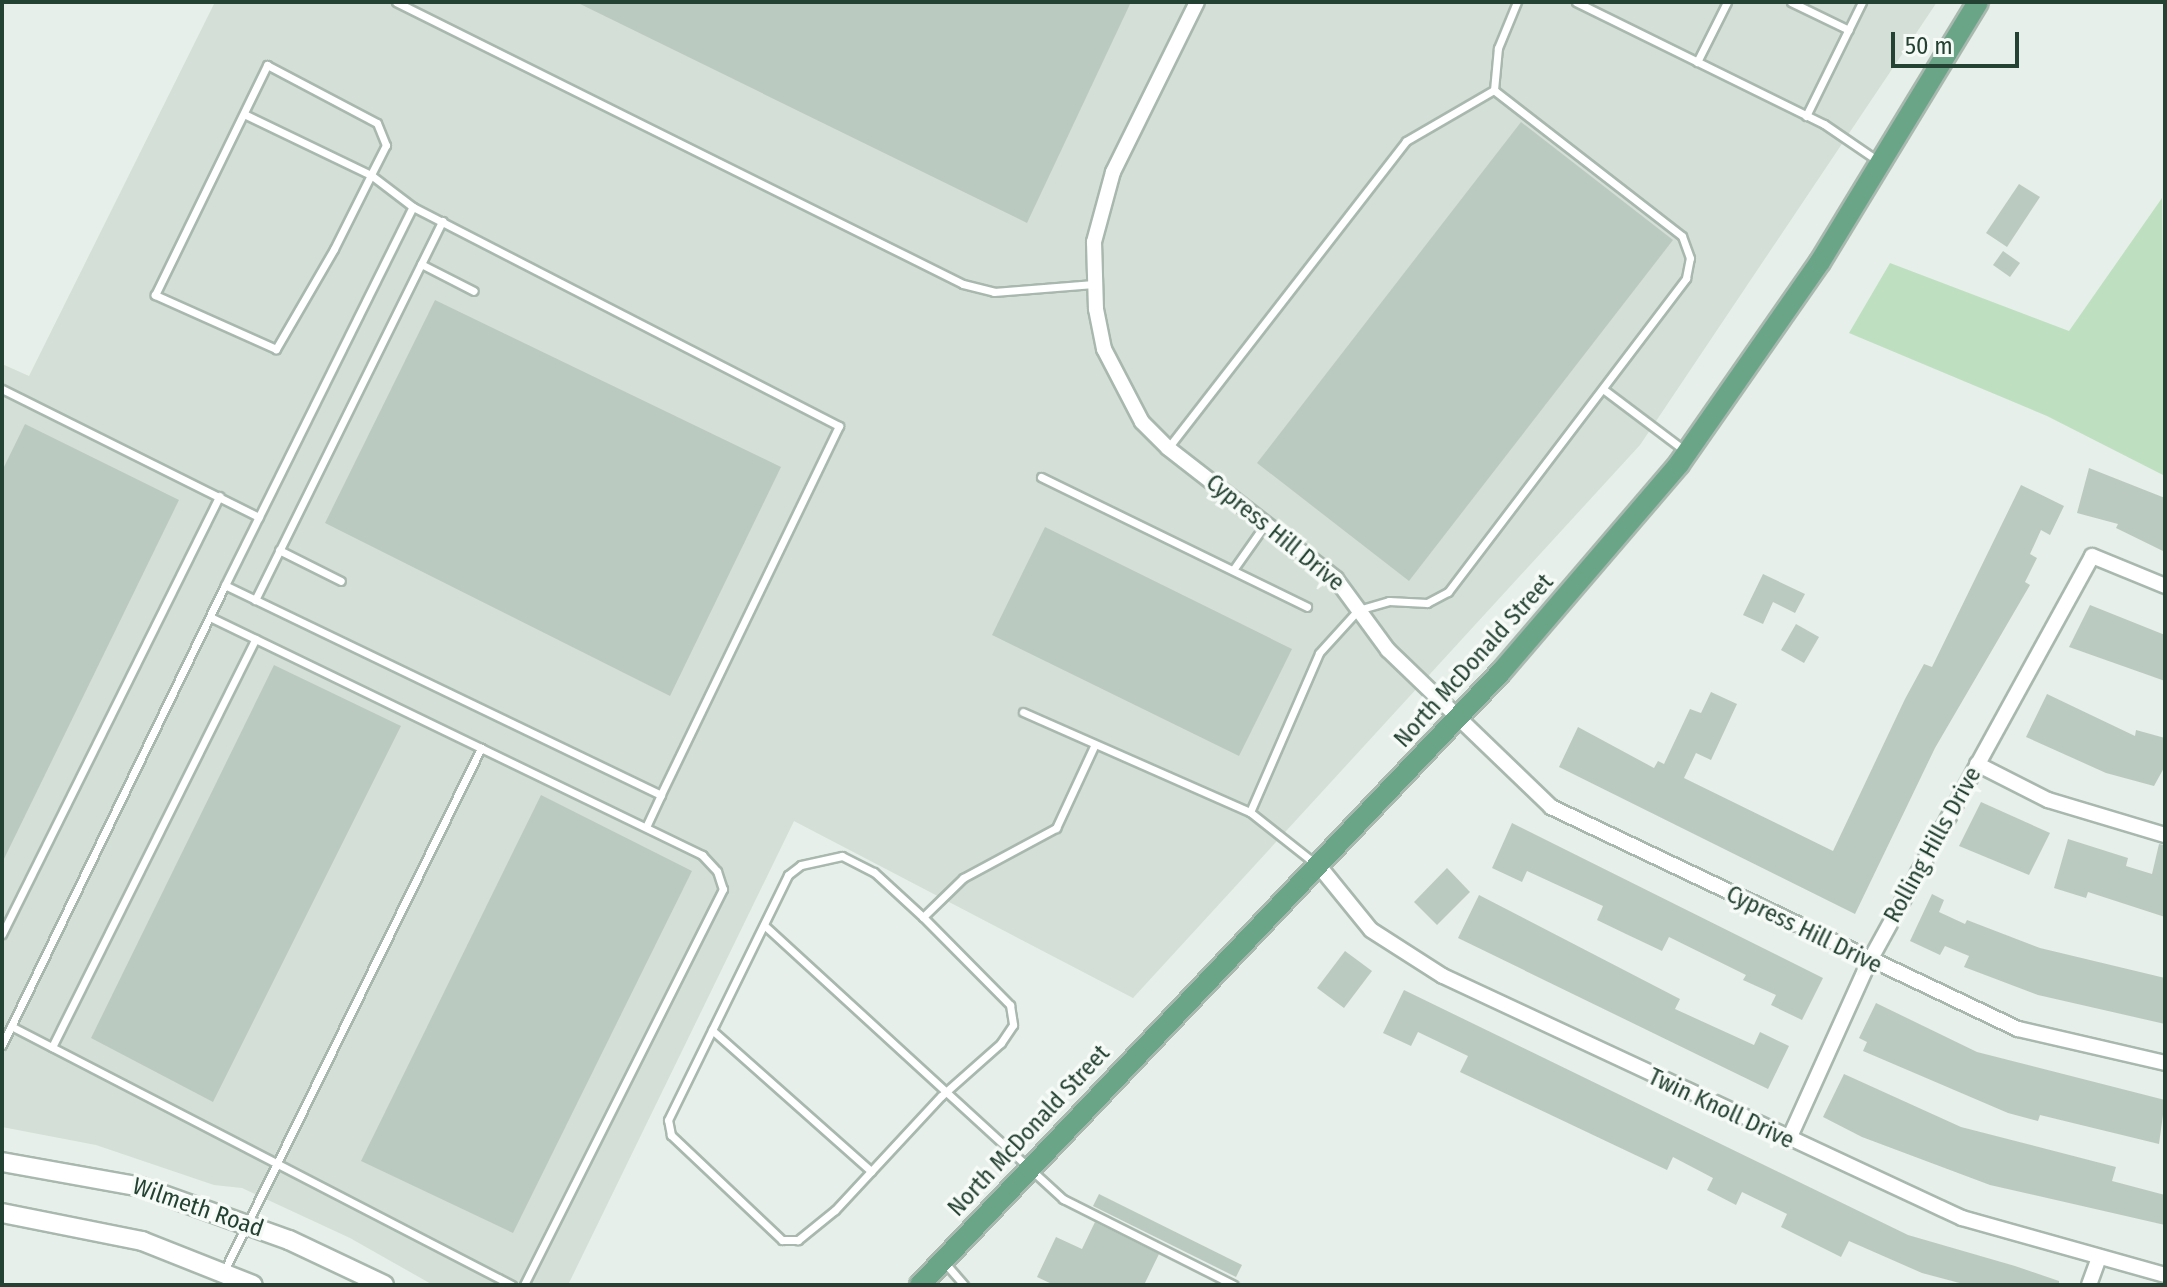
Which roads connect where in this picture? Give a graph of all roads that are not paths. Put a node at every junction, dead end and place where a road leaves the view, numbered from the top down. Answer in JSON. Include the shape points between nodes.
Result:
{"nodes":[{"id":1,"x":396,"y":2,"type":"edge"},
{"id":2,"x":1197,"y":2,"type":"edge"},
{"id":3,"x":1517,"y":2,"type":"edge"},
{"id":4,"x":1576,"y":2,"type":"edge"},
{"id":5,"x":1727,"y":2,"type":"edge"},
{"id":6,"x":1791,"y":2,"type":"edge"},
{"id":7,"x":1862,"y":2,"type":"edge"},
{"id":8,"x":1978,"y":2,"type":"edge"},
{"id":9,"x":1849,"y":30,"type":"junction"},
{"id":10,"x":1697,"y":62,"type":"junction"},
{"id":11,"x":1494,"y":90,"type":"junction"},
{"id":12,"x":244,"y":114,"type":"junction"},
{"id":13,"x":1806,"y":116,"type":"junction"},
{"id":14,"x":1880,"y":162,"type":"junction"},
{"id":15,"x":371,"y":175,"type":"junction"},
{"id":16,"x":413,"y":207,"type":"junction"},
{"id":17,"x":442,"y":221,"type":"junction"},
{"id":18,"x":421,"y":264,"type":"junction"},
{"id":19,"x":1094,"y":284,"type":"junction"},
{"id":20,"x":474,"y":291,"type":"dead end"},
{"id":21,"x":2,"y":389,"type":"edge"},
{"id":22,"x":1603,"y":389,"type":"junction"},
{"id":23,"x":1168,"y":448,"type":"junction"},
{"id":24,"x":1687,"y":453,"type":"junction"},
{"id":25,"x":1041,"y":477,"type":"dead end"},
{"id":26,"x":219,"y":496,"type":"junction"},
{"id":27,"x":259,"y":517,"type":"junction"},
{"id":28,"x":1267,"y":522,"type":"junction"},
{"id":29,"x":279,"y":550,"type":"junction"},
{"id":30,"x":1233,"y":570,"type":"junction"},
{"id":31,"x":341,"y":581,"type":"dead end"},
{"id":32,"x":225,"y":585,"type":"junction"},
{"id":33,"x":2165,"y":586,"type":"edge"},
{"id":34,"x":255,"y":600,"type":"junction"},
{"id":35,"x":1307,"y":607,"type":"dead end"},
{"id":36,"x":1358,"y":610,"type":"junction"},
{"id":37,"x":210,"y":617,"type":"junction"},
{"id":38,"x":255,"y":639,"type":"junction"},
{"id":39,"x":1023,"y":712,"type":"dead end"},
{"id":40,"x":1458,"y":716,"type":"junction"},
{"id":41,"x":1094,"y":746,"type":"junction"},
{"id":42,"x":481,"y":748,"type":"junction"},
{"id":43,"x":1977,"y":764,"type":"junction"},
{"id":44,"x":661,"y":795,"type":"junction"},
{"id":45,"x":1250,"y":812,"type":"junction"},
{"id":46,"x":646,"y":827,"type":"junction"},
{"id":47,"x":2165,"y":835,"type":"edge"},
{"id":48,"x":1319,"y":866,"type":"junction"},
{"id":49,"x":923,"y":917,"type":"junction"},
{"id":50,"x":764,"y":925,"type":"junction"},
{"id":51,"x":2,"y":934,"type":"edge"},
{"id":52,"x":1869,"y":962,"type":"junction"},
{"id":53,"x":11,"y":1026,"type":"junction"},
{"id":54,"x":712,"y":1030,"type":"junction"},
{"id":55,"x":2,"y":1045,"type":"edge"},
{"id":56,"x":52,"y":1047,"type":"junction"},
{"id":57,"x":2165,"y":1063,"type":"edge"},
{"id":58,"x":946,"y":1092,"type":"junction"},
{"id":59,"x":1788,"y":1141,"type":"junction"},
{"id":60,"x":2,"y":1162,"type":"edge"},
{"id":61,"x":275,"y":1163,"type":"junction"},
{"id":62,"x":1028,"y":1167,"type":"junction"},
{"id":63,"x":871,"y":1171,"type":"junction"},
{"id":64,"x":2,"y":1213,"type":"edge"},
{"id":65,"x":246,"y":1223,"type":"junction"},
{"id":66,"x":2098,"y":1260,"type":"junction"},
{"id":67,"x":943,"y":1261,"type":"junction"},
{"id":68,"x":224,"y":1271,"type":"junction"},
{"id":69,"x":2165,"y":1275,"type":"edge"},
{"id":70,"x":253,"y":1285,"type":"edge"},
{"id":71,"x":384,"y":1285,"type":"edge"},
{"id":72,"x":512,"y":1285,"type":"edge"},
{"id":73,"x":524,"y":1285,"type":"edge"},
{"id":74,"x":920,"y":1285,"type":"edge"},
{"id":75,"x":964,"y":1285,"type":"edge"},
{"id":76,"x":1234,"y":1285,"type":"edge"},
{"id":77,"x":2089,"y":1285,"type":"edge"}],
"edges":[{"from":1,"to":19,"type":"lane","via":[[963,284],[994,292]]},
{"from":2,"to":19,"type":"street","name":"Cypress Hill Drive","via":[[1107,187],[1094,242]]},
{"from":3,"to":11,"type":"lane","via":[[1498,48]]},
{"from":4,"to":10,"type":"lane"},
{"from":5,"to":10,"type":"lane"},
{"from":6,"to":9,"type":"lane"},
{"from":7,"to":9,"type":"lane"},
{"from":8,"to":14,"type":"main road","name":"North McDonald Street"},
{"from":9,"to":13,"type":"lane"},
{"from":10,"to":13,"type":"lane"},
{"from":11,"to":22,"type":"lane","via":[[1682,236],[1690,258],[1686,278]]},
{"from":11,"to":23,"type":"lane","via":[[1406,141]]},
{"from":12,"to":15,"type":"lane"},
{"from":12,"to":15,"type":"lane","via":[[267,65],[377,123],[386,145]]},
{"from":12,"to":15,"type":"lane","via":[[155,295],[276,349]]},
{"from":13,"to":14,"type":"lane"},
{"from":14,"to":24,"type":"main road","name":"North McDonald Street","via":[[1762,351]]},
{"from":15,"to":16,"type":"lane"},
{"from":16,"to":17,"type":"lane"},
{"from":16,"to":27,"type":"lane"},
{"from":17,"to":18,"type":"lane"},
{"from":17,"to":44,"type":"lane","via":[[839,426]]},
{"from":18,"to":20,"type":"lane"},
{"from":18,"to":29,"type":"lane"},
{"from":19,"to":23,"type":"street","name":"Cypress Hill Drive","via":[[1111,369],[1142,422]]},
{"from":21,"to":26,"type":"lane"},
{"from":22,"to":24,"type":"lane"},
{"from":22,"to":36,"type":"lane","via":[[1448,592],[1427,603],[1389,601]]},
{"from":23,"to":28,"type":"street","name":"Cypress Hill Drive"},
{"from":24,"to":40,"type":"main road","name":"North McDonald Street","via":[[1545,624]]},
{"from":25,"to":30,"type":"lane"},
{"from":26,"to":27,"type":"lane"},
{"from":26,"to":51,"type":"lane"},
{"from":27,"to":32,"type":"lane"},
{"from":28,"to":30,"type":"lane"},
{"from":28,"to":36,"type":"street","name":"Cypress Hill Drive","via":[[1336,579]]},
{"from":29,"to":31,"type":"lane"},
{"from":29,"to":34,"type":"lane"},
{"from":30,"to":35,"type":"lane"},
{"from":32,"to":34,"type":"lane"},
{"from":32,"to":37,"type":"lane"},
{"from":33,"to":43,"type":"street","name":"Rolling Hills Drive","via":[[2092,556]]},
{"from":34,"to":44,"type":"lane"},
{"from":36,"to":40,"type":"street","name":"Cypress Hill Drive","via":[[1388,650]]},
{"from":36,"to":45,"type":"lane","via":[[1319,653]]},
{"from":37,"to":38,"type":"lane"},
{"from":37,"to":53,"type":"lane"},
{"from":38,"to":42,"type":"lane"},
{"from":38,"to":56,"type":"lane"},
{"from":39,"to":41,"type":"lane"},
{"from":40,"to":48,"type":"main road","name":"North McDonald Street"},
{"from":40,"to":52,"type":"street","name":"Cypress Hill Drive","via":[[1551,807]]},
{"from":41,"to":45,"type":"lane"},
{"from":41,"to":49,"type":"lane","via":[[1056,828],[963,878]]},
{"from":42,"to":46,"type":"lane"},
{"from":42,"to":61,"type":"lane"},
{"from":43,"to":47,"type":"street","via":[[2048,800]]},
{"from":43,"to":52,"type":"street","name":"Rolling Hills Drive"},
{"from":44,"to":46,"type":"lane"},
{"from":45,"to":48,"type":"lane"},
{"from":46,"to":73,"type":"lane","via":[[702,855],[717,871],[723,889]]},
{"from":48,"to":59,"type":"street","name":"Twin Knoll Drive","via":[[1371,930],[1443,976]]},
{"from":48,"to":62,"type":"main road","name":"North McDonald Street"},
{"from":49,"to":50,"type":"lane","via":[[874,872],[842,856],[801,865],[788,875]]},
{"from":49,"to":58,"type":"lane","via":[[1010,1005],[1012,1015],[1013,1025],[1001,1043]]},
{"from":50,"to":54,"type":"lane"},
{"from":50,"to":58,"type":"lane"},
{"from":52,"to":57,"type":"street","name":"Cypress Hill Drive","via":[[2018,1029]]},
{"from":52,"to":59,"type":"street","name":"Rolling Hills Drive"},
{"from":53,"to":55,"type":"lane"},
{"from":53,"to":56,"type":"lane"},
{"from":54,"to":63,"type":"lane"},
{"from":54,"to":63,"type":"lane","via":[[668,1120],[671,1135],[782,1240],[798,1240]]},
{"from":56,"to":61,"type":"lane"},
{"from":58,"to":62,"type":"lane"},
{"from":58,"to":63,"type":"lane"},
{"from":59,"to":66,"type":"street","name":"Twin Knoll Drive","via":[[1962,1218]]},
{"from":60,"to":65,"type":"main road","name":"Wilmeth Road","via":[[141,1187]]},
{"from":61,"to":65,"type":"lane"},
{"from":61,"to":72,"type":"lane"},
{"from":62,"to":67,"type":"main road","name":"North McDonald Street"},
{"from":62,"to":76,"type":"lane","via":[[1063,1199]]},
{"from":64,"to":68,"type":"main road","name":"Wilmeth Road","via":[[142,1241]]},
{"from":65,"to":68,"type":"lane"},
{"from":65,"to":71,"type":"main road","name":"Wilmeth Road"},
{"from":66,"to":69,"type":"street","name":"Twin Knoll Drive"},
{"from":66,"to":77,"type":"street"},
{"from":67,"to":74,"type":"main road","name":"North McDonald Street"},
{"from":67,"to":75,"type":"lane"},
{"from":68,"to":70,"type":"main road","name":"Wilmeth Road"}]}
